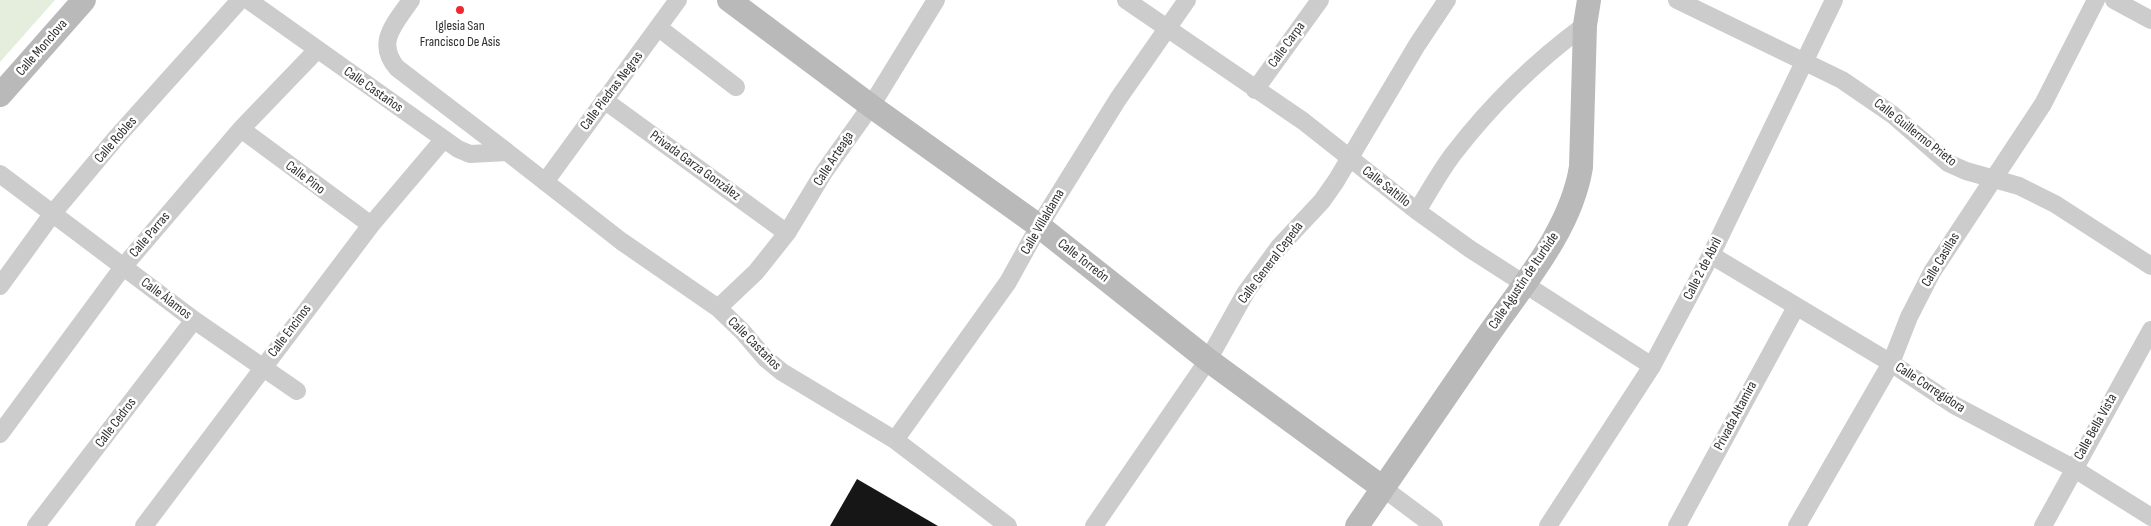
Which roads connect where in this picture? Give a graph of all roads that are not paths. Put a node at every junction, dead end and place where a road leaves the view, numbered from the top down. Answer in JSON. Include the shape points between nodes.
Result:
{"nodes":[{"id":1,"x":84,"y":0,"type":"edge"},
{"id":2,"x":240,"y":0,"type":"edge"},
{"id":3,"x":248,"y":0,"type":"edge"},
{"id":4,"x":411,"y":0,"type":"edge"},
{"id":5,"x":678,"y":0,"type":"edge"},
{"id":6,"x":729,"y":0,"type":"edge"},
{"id":7,"x":936,"y":0,"type":"edge"},
{"id":8,"x":1126,"y":0,"type":"edge"},
{"id":9,"x":1187,"y":0,"type":"edge"},
{"id":10,"x":1320,"y":0,"type":"edge"},
{"id":11,"x":1447,"y":0,"type":"edge"},
{"id":12,"x":1589,"y":0,"type":"edge"},
{"id":13,"x":1677,"y":0,"type":"edge"},
{"id":14,"x":1834,"y":0,"type":"edge"},
{"id":15,"x":2096,"y":0,"type":"edge"},
{"id":16,"x":2114,"y":0,"type":"edge"},
{"id":17,"x":2151,"y":20,"type":"edge"},
{"id":18,"x":1585,"y":25,"type":"junction"},
{"id":19,"x":659,"y":28,"type":"junction"},
{"id":20,"x":1167,"y":30,"type":"junction"},
{"id":21,"x":317,"y":50,"type":"junction"},
{"id":22,"x":1805,"y":61,"type":"junction"},
{"id":23,"x":736,"y":87,"type":"dead end"},
{"id":24,"x":1255,"y":90,"type":"junction"},
{"id":25,"x":0,"y":95,"type":"edge"},
{"id":26,"x":604,"y":100,"type":"junction"},
{"id":27,"x":871,"y":106,"type":"junction"},
{"id":28,"x":241,"y":130,"type":"junction"},
{"id":29,"x":443,"y":140,"type":"junction"},
{"id":30,"x":507,"y":152,"type":"junction"},
{"id":31,"x":1349,"y":158,"type":"junction"},
{"id":32,"x":0,"y":174,"type":"edge"},
{"id":33,"x":1995,"y":178,"type":"junction"},
{"id":34,"x":545,"y":182,"type":"junction"},
{"id":35,"x":1417,"y":211,"type":"junction"},
{"id":36,"x":53,"y":213,"type":"junction"},
{"id":37,"x":371,"y":225,"type":"junction"},
{"id":38,"x":1039,"y":226,"type":"junction"},
{"id":39,"x":787,"y":233,"type":"junction"},
{"id":40,"x":1711,"y":255,"type":"junction"},
{"id":41,"x":2151,"y":266,"type":"edge"},
{"id":42,"x":123,"y":267,"type":"junction"},
{"id":43,"x":1524,"y":283,"type":"junction"},
{"id":44,"x":0,"y":286,"type":"edge"},
{"id":45,"x":1796,"y":307,"type":"junction"},
{"id":46,"x":718,"y":308,"type":"junction"},
{"id":47,"x":194,"y":320,"type":"junction"},
{"id":48,"x":2151,"y":330,"type":"edge"},
{"id":49,"x":1208,"y":360,"type":"junction"},
{"id":50,"x":1892,"y":363,"type":"junction"},
{"id":51,"x":1652,"y":366,"type":"junction"},
{"id":52,"x":263,"y":367,"type":"junction"},
{"id":53,"x":297,"y":392,"type":"dead end"},
{"id":54,"x":0,"y":434,"type":"edge"},
{"id":55,"x":895,"y":440,"type":"junction"},
{"id":56,"x":2073,"y":468,"type":"junction"},
{"id":57,"x":1383,"y":488,"type":"junction"},
{"id":58,"x":2151,"y":517,"type":"edge"},
{"id":59,"x":36,"y":526,"type":"edge"},
{"id":60,"x":144,"y":526,"type":"edge"},
{"id":61,"x":1008,"y":526,"type":"edge"},
{"id":62,"x":1094,"y":526,"type":"edge"},
{"id":63,"x":1357,"y":526,"type":"edge"},
{"id":64,"x":1434,"y":526,"type":"edge"},
{"id":65,"x":1548,"y":526,"type":"edge"},
{"id":66,"x":1676,"y":526,"type":"edge"},
{"id":67,"x":1797,"y":526,"type":"edge"},
{"id":68,"x":2043,"y":526,"type":"edge"}],
"edges":[{"from":1,"to":25,"type":"street","name":"Calle Monclova"},
{"from":2,"to":36,"type":"street","name":"Calle Robles"},
{"from":3,"to":21,"type":"street","name":"Calle Castaños"},
{"from":4,"to":30,"type":"street","name":"Calle Castaños","via":[[391,30],[386,44],[387,57]]},
{"from":5,"to":19,"type":"street","name":"Calle Piedras Negras"},
{"from":6,"to":27,"type":"street","name":"Calle Torreón"},
{"from":7,"to":27,"type":"street","name":"Calle Arteaga"},
{"from":8,"to":20,"type":"street","name":"Calle Saltillo"},
{"from":9,"to":20,"type":"street","name":"Calle Villaldama"},
{"from":10,"to":24,"type":"street","name":"Calle Carpa"},
{"from":11,"to":31,"type":"street","name":"Calle General Cepeda"},
{"from":12,"to":18,"type":"street","name":"Calle Agustín de Iturbide"},
{"from":13,"to":22,"type":"street","name":"Calle Guillermo Prieto"},
{"from":14,"to":22,"type":"street","name":"Calle 2 de Abril"},
{"from":15,"to":33,"type":"street","name":"Calle Casillas","via":[[2043,104]]},
{"from":16,"to":17,"type":"street"},
{"from":18,"to":35,"type":"street","via":[[1560,43],[1507,93],[1453,154]]},
{"from":18,"to":43,"type":"street","name":"Calle Agustín de Iturbide","via":[[1583,141],[1577,189],[1569,212]]},
{"from":19,"to":23,"type":"street"},
{"from":19,"to":26,"type":"street","name":"Calle Piedras Negras"},
{"from":20,"to":24,"type":"street","name":"Calle Saltillo"},
{"from":20,"to":38,"type":"street","name":"Calle Villaldama","via":[[1118,99]]},
{"from":21,"to":28,"type":"street","name":"Calle Parras"},
{"from":21,"to":29,"type":"street","name":"Calle Castaños"},
{"from":22,"to":33,"type":"street","name":"Calle Guillermo Prieto","via":[[1842,80],[1893,115],[1948,162],[1966,171]]},
{"from":22,"to":40,"type":"street","name":"Calle 2 de Abril"},
{"from":24,"to":31,"type":"street","name":"Calle Saltillo","via":[[1304,121]]},
{"from":26,"to":34,"type":"street","name":"Calle Piedras Negras"},
{"from":26,"to":39,"type":"street","name":"Privada Garza González"},
{"from":27,"to":38,"type":"street","name":"Calle Torreón"},
{"from":27,"to":39,"type":"street","name":"Calle Arteaga","via":[[824,172]]},
{"from":28,"to":37,"type":"street","name":"Calle Pino"},
{"from":28,"to":42,"type":"street","name":"Calle Parras"},
{"from":29,"to":30,"type":"street","name":"Calle Castaños","via":[[470,154]]},
{"from":29,"to":37,"type":"street","name":"Calle Encinos"},
{"from":30,"to":34,"type":"street","name":"Calle Castaños"},
{"from":31,"to":35,"type":"street","name":"Calle Saltillo"},
{"from":31,"to":49,"type":"street","name":"Calle General Cepeda","via":[[1322,201],[1279,247],[1246,292]]},
{"from":32,"to":36,"type":"street","name":"Calle Álamos"},
{"from":33,"to":41,"type":"street","name":"Calle Guillermo Prieto","via":[[2055,204]]},
{"from":33,"to":50,"type":"street","name":"Calle Casillas","via":[[1932,272],[1909,317]]},
{"from":34,"to":46,"type":"street","name":"Calle Castaños","via":[[621,241]]},
{"from":35,"to":43,"type":"street","name":"Calle Saltillo"},
{"from":36,"to":42,"type":"street","name":"Calle Álamos"},
{"from":36,"to":44,"type":"street","name":"Calle Robles"},
{"from":37,"to":52,"type":"street","name":"Calle Encinos"},
{"from":38,"to":49,"type":"street","name":"Calle Torreón"},
{"from":38,"to":55,"type":"street","name":"Calle Villaldama","via":[[1008,282]]},
{"from":39,"to":46,"type":"street","name":"Calle Arteaga","via":[[756,272]]},
{"from":40,"to":45,"type":"street","name":"Calle Corregidora"},
{"from":40,"to":51,"type":"street","name":"Calle 2 de Abril"},
{"from":42,"to":47,"type":"street","name":"Calle Álamos"},
{"from":42,"to":54,"type":"street","name":"Calle Parras"},
{"from":43,"to":51,"type":"street","name":"Calle Saltillo"},
{"from":43,"to":57,"type":"street","name":"Calle Agustín de Iturbide"},
{"from":45,"to":50,"type":"street","name":"Calle Corregidora"},
{"from":45,"to":66,"type":"street","name":"Privada Altamira"},
{"from":46,"to":55,"type":"street","name":"Calle Castaños","via":[[782,372]]},
{"from":47,"to":52,"type":"street","name":"Calle Álamos"},
{"from":47,"to":59,"type":"street","name":"Calle Cedros"},
{"from":48,"to":56,"type":"street","name":"Calle Bella Vista"},
{"from":49,"to":57,"type":"street","name":"Calle Torreón"},
{"from":49,"to":62,"type":"street","name":"Calle General Cepeda"},
{"from":50,"to":56,"type":"street","name":"Calle Corregidora","via":[[1954,405]]},
{"from":50,"to":67,"type":"street","name":"Calle Casillas"},
{"from":51,"to":65,"type":"street","name":"Calle 2 de Abril"},
{"from":52,"to":53,"type":"street","name":"Calle Álamos"},
{"from":52,"to":60,"type":"street","name":"Calle Encinos"},
{"from":55,"to":61,"type":"street","name":"Calle Castaños"},
{"from":56,"to":58,"type":"street","name":"Calle Corregidora"},
{"from":56,"to":68,"type":"street","name":"Calle Bella Vista"},
{"from":57,"to":63,"type":"street","name":"Calle Agustín de Iturbide"},
{"from":57,"to":64,"type":"street","name":"Calle Torreón"}]}
